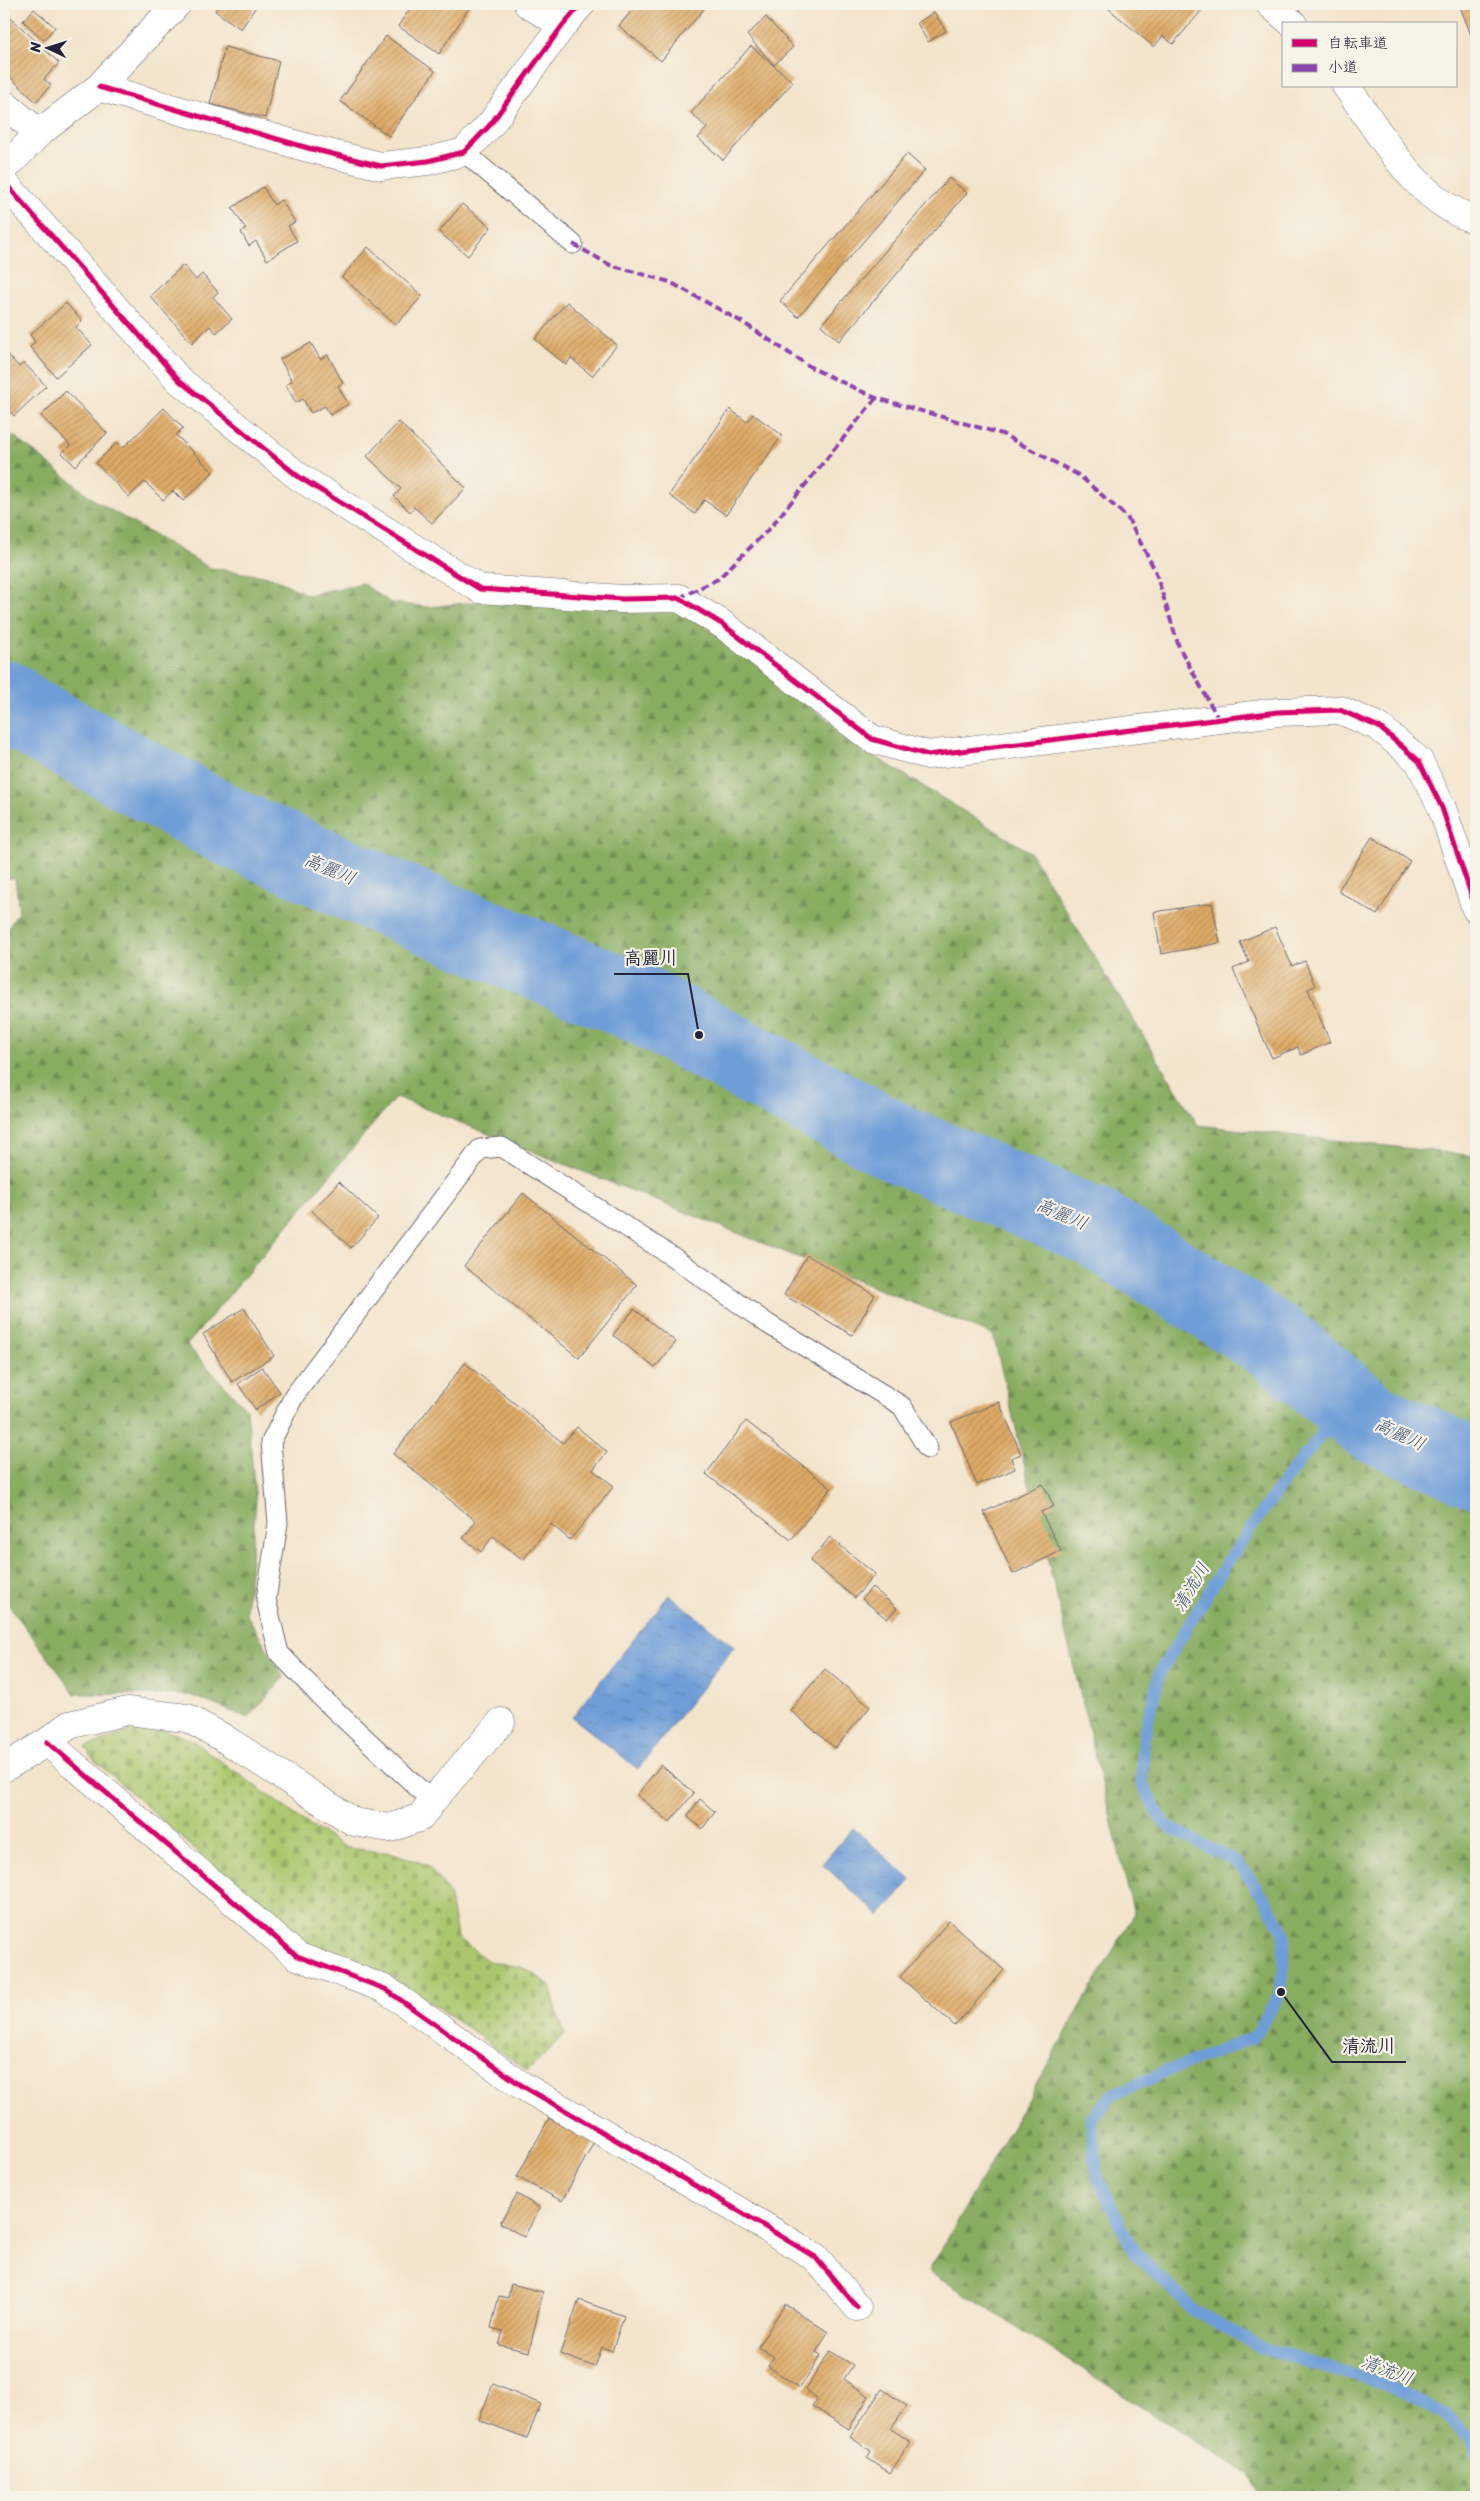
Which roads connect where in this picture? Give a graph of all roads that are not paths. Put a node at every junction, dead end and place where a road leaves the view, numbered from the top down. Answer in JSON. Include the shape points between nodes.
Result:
{"nodes":[{"id":1,"x":177,"y":4,"type":"edge"},
{"id":2,"x":528,"y":4,"type":"edge"},
{"id":3,"x":581,"y":4,"type":"edge"},
{"id":4,"x":1270,"y":4,"type":"edge"},
{"id":5,"x":1291,"y":22,"type":"edge"},
{"id":6,"x":562,"y":25,"type":"junction"},
{"id":7,"x":99,"y":87,"type":"junction"},
{"id":8,"x":1347,"y":88,"type":"edge"},
{"id":9,"x":4,"y":104,"type":"edge"},
{"id":10,"x":39,"y":133,"type":"junction"},
{"id":11,"x":464,"y":152,"type":"junction"},
{"id":12,"x":4,"y":168,"type":"edge"},
{"id":13,"x":4,"y":182,"type":"edge"},
{"id":14,"x":1476,"y":220,"type":"edge"},
{"id":15,"x":573,"y":244,"type":"dead end"},
{"id":16,"x":1476,"y":909,"type":"edge"},
{"id":17,"x":928,"y":1449,"type":"dead end"},
{"id":18,"x":501,"y":1722,"type":"dead end"},
{"id":19,"x":47,"y":1742,"type":"junction"},
{"id":20,"x":4,"y":1768,"type":"edge"},
{"id":21,"x":432,"y":1801,"type":"junction"},
{"id":22,"x":857,"y":2307,"type":"dead end"}],
"edges":[{"from":1,"to":7,"type":"street"},
{"from":2,"to":6,"type":"street"},
{"from":3,"to":6,"type":"street"},
{"from":4,"to":5,"type":"street"},
{"from":6,"to":11,"type":"street","via":[[490,125]]},
{"from":7,"to":10,"type":"street"},
{"from":7,"to":11,"type":"street","via":[[263,136],[381,166],[428,162]]},
{"from":8,"to":14,"type":"street","via":[[1409,174],[1440,202]]},
{"from":9,"to":10,"type":"street"},
{"from":10,"to":12,"type":"street"},
{"from":11,"to":15,"type":"lane"},
{"from":13,"to":16,"type":"street","via":[[179,380],[299,476],[480,589],[622,599],[679,598],[722,624],[872,739],[928,755],[1278,712],[1340,710],[1379,727],[1419,761],[1442,808]]},
{"from":17,"to":21,"type":"lane","via":[[902,1406],[768,1324],[673,1257],[502,1147],[480,1149],[294,1396],[271,1442],[278,1523],[266,1600],[279,1653],[321,1698]]},
{"from":18,"to":21,"type":"street"},
{"from":19,"to":20,"type":"street"},
{"from":19,"to":21,"type":"street","via":[[69,1725],[127,1711],[187,1718],[354,1822],[390,1828],[421,1817]]},
{"from":19,"to":22,"type":"street","via":[[297,1956],[385,1989],[521,2085],[740,2210],[815,2257]]}]}
